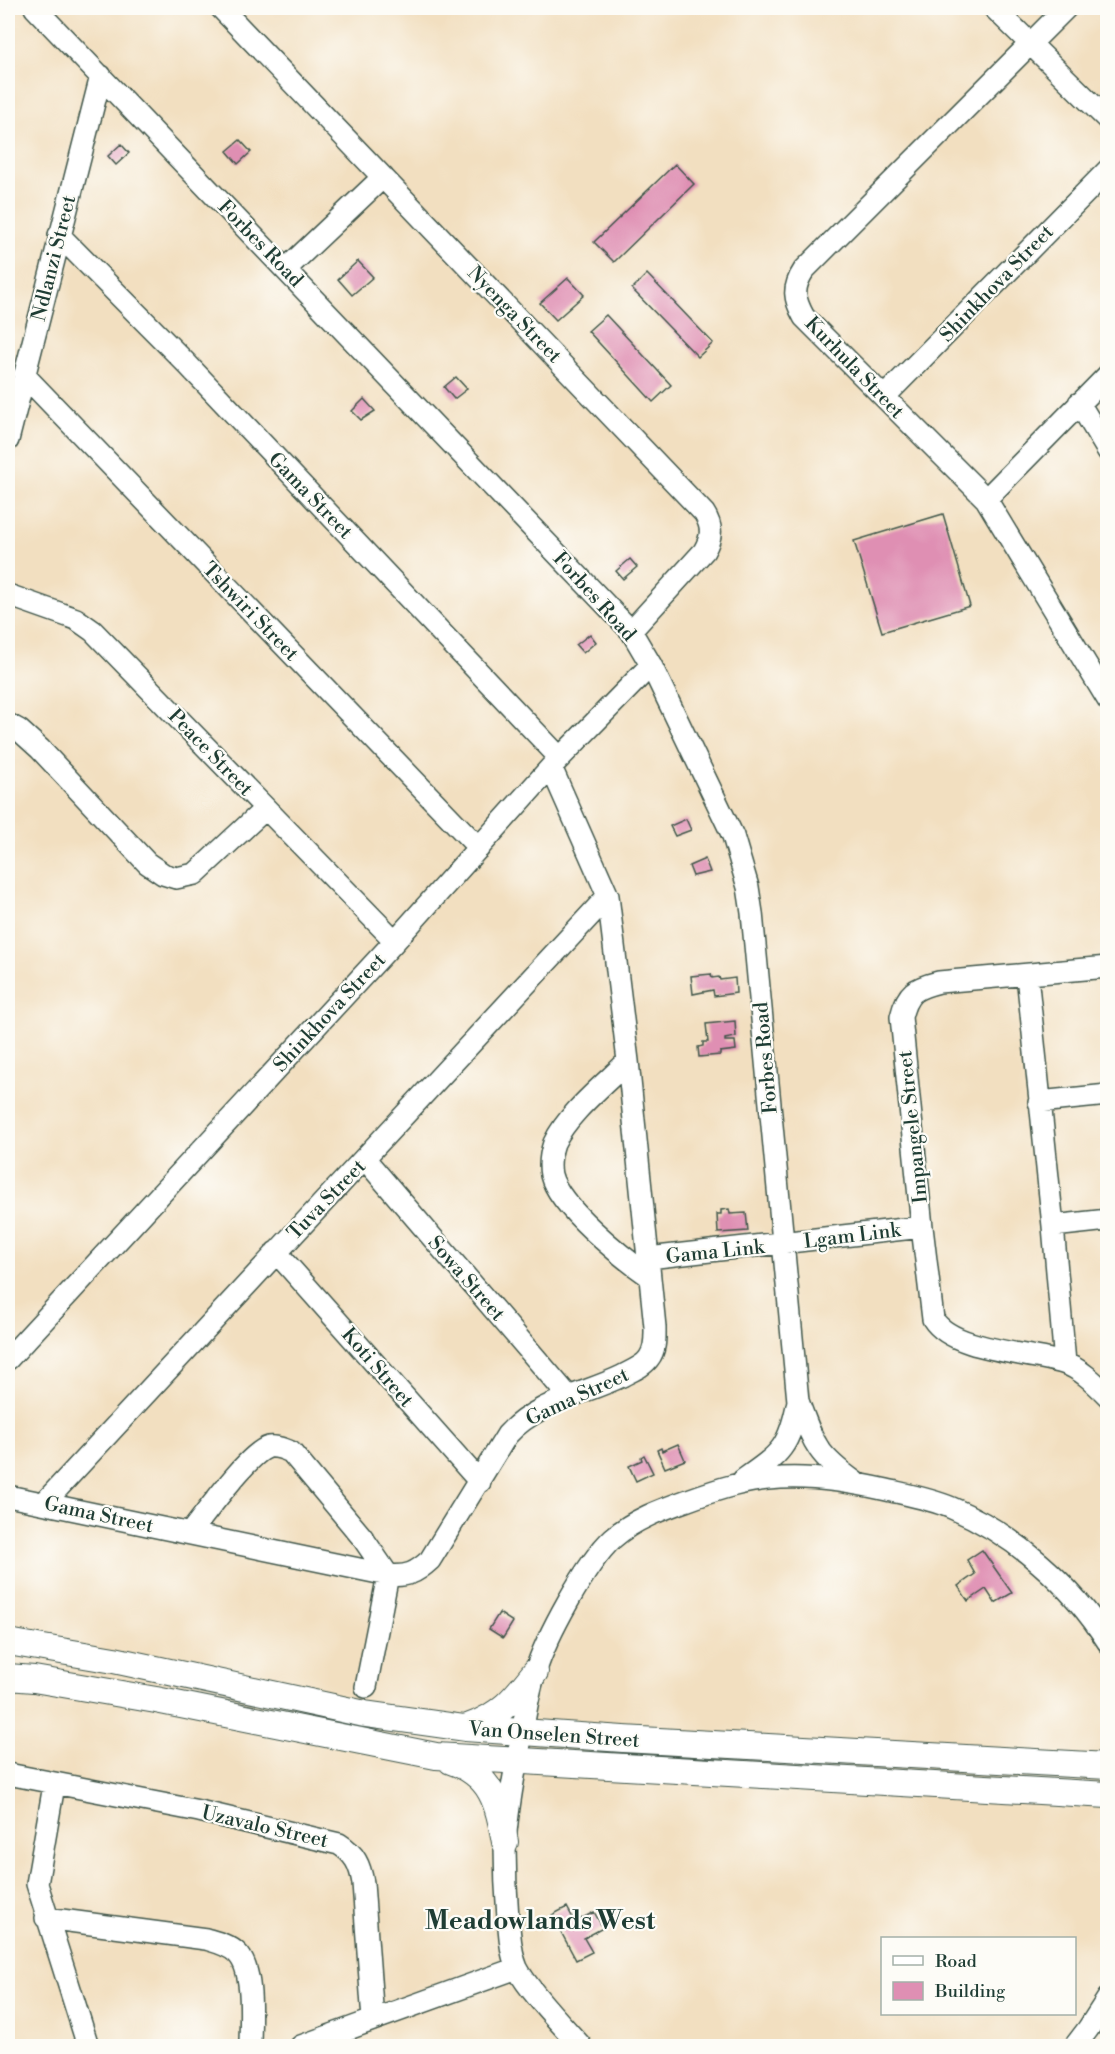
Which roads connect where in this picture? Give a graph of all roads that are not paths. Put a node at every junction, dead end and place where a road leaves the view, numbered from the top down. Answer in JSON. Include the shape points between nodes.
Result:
{"nodes":[{"id":1,"x":34,"y":8,"type":"edge"},
{"id":2,"x":221,"y":8,"type":"edge"},
{"id":3,"x":994,"y":8,"type":"edge"},
{"id":4,"x":1066,"y":8,"type":"edge"},
{"id":5,"x":1030,"y":43,"type":"junction"},
{"id":6,"x":100,"y":76,"type":"junction"},
{"id":7,"x":1107,"y":120,"type":"edge"},
{"id":8,"x":1107,"y":170,"type":"edge"},
{"id":9,"x":383,"y":177,"type":"junction"},
{"id":10,"x":59,"y":235,"type":"junction"},
{"id":11,"x":286,"y":269,"type":"junction"},
{"id":12,"x":24,"y":375,"type":"junction"},
{"id":13,"x":1107,"y":375,"type":"edge"},
{"id":14,"x":884,"y":397,"type":"junction"},
{"id":15,"x":1079,"y":403,"type":"junction"},
{"id":16,"x":8,"y":440,"type":"edge"},
{"id":17,"x":1107,"y":451,"type":"edge"},
{"id":18,"x":986,"y":499,"type":"junction"},
{"id":19,"x":8,"y":595,"type":"edge"},
{"id":20,"x":631,"y":631,"type":"junction"},
{"id":21,"x":651,"y":665,"type":"junction"},
{"id":22,"x":1107,"y":700,"type":"edge"},
{"id":23,"x":8,"y":724,"type":"edge"},
{"id":24,"x":556,"y":762,"type":"junction"},
{"id":25,"x":265,"y":808,"type":"junction"},
{"id":26,"x":479,"y":848,"type":"junction"},
{"id":27,"x":608,"y":896,"type":"junction"},
{"id":28,"x":395,"y":940,"type":"junction"},
{"id":29,"x":1107,"y":967,"type":"edge"},
{"id":30,"x":1028,"y":975,"type":"junction"},
{"id":31,"x":628,"y":1061,"type":"junction"},
{"id":32,"x":1107,"y":1095,"type":"edge"},
{"id":33,"x":1040,"y":1102,"type":"junction"},
{"id":34,"x":365,"y":1159,"type":"junction"},
{"id":35,"x":1107,"y":1220,"type":"edge"},
{"id":36,"x":1053,"y":1226,"type":"junction"},
{"id":37,"x":922,"y":1227,"type":"junction"},
{"id":38,"x":782,"y":1244,"type":"junction"},
{"id":39,"x":276,"y":1252,"type":"junction"},
{"id":40,"x":648,"y":1267,"type":"junction"},
{"id":41,"x":8,"y":1359,"type":"edge"},
{"id":42,"x":1065,"y":1363,"type":"junction"},
{"id":43,"x":1107,"y":1396,"type":"edge"},
{"id":44,"x":569,"y":1397,"type":"junction"},
{"id":45,"x":798,"y":1401,"type":"junction"},
{"id":46,"x":480,"y":1482,"type":"junction"},
{"id":47,"x":855,"y":1482,"type":"junction"},
{"id":48,"x":736,"y":1484,"type":"junction"},
{"id":49,"x":8,"y":1496,"type":"edge"},
{"id":50,"x":44,"y":1503,"type":"junction"},
{"id":51,"x":190,"y":1533,"type":"junction"},
{"id":52,"x":388,"y":1575,"type":"junction"},
{"id":53,"x":8,"y":1642,"type":"edge"},
{"id":54,"x":1107,"y":1642,"type":"edge"},
{"id":55,"x":535,"y":1672,"type":"junction"},
{"id":56,"x":8,"y":1677,"type":"edge"},
{"id":57,"x":366,"y":1688,"type":"dead end"},
{"id":58,"x":465,"y":1728,"type":"junction"},
{"id":59,"x":522,"y":1733,"type":"junction"},
{"id":60,"x":436,"y":1756,"type":"junction"},
{"id":61,"x":517,"y":1761,"type":"junction"},
{"id":62,"x":1107,"y":1766,"type":"edge"},
{"id":63,"x":8,"y":1774,"type":"edge"},
{"id":64,"x":54,"y":1785,"type":"junction"},
{"id":65,"x":1107,"y":1795,"type":"edge"},
{"id":66,"x":505,"y":1842,"type":"junction"},
{"id":67,"x":46,"y":1918,"type":"junction"},
{"id":68,"x":517,"y":1968,"type":"junction"},
{"id":69,"x":1107,"y":1998,"type":"edge"},
{"id":70,"x":373,"y":2020,"type":"junction"},
{"id":71,"x":88,"y":2046,"type":"edge"},
{"id":72,"x":250,"y":2046,"type":"edge"},
{"id":73,"x":301,"y":2046,"type":"edge"},
{"id":74,"x":581,"y":2046,"type":"edge"},
{"id":75,"x":1075,"y":2046,"type":"edge"}],
"edges":[{"from":1,"to":6,"type":"street","name":"Forbes Road"},
{"from":2,"to":9,"type":"street","name":"Nyenga Street"},
{"from":3,"to":5,"type":"street"},
{"from":4,"to":5,"type":"street","name":"Kurhula Street"},
{"from":5,"to":7,"type":"street"},
{"from":5,"to":14,"type":"street","name":"Kurhula Street","via":[[798,279],[796,302],[804,316]]},
{"from":6,"to":10,"type":"street","name":"Ndlanzi Street"},
{"from":6,"to":11,"type":"street","name":"Forbes Road"},
{"from":8,"to":14,"type":"street","name":"Shinkhova Street"},
{"from":9,"to":11,"type":"street"},
{"from":9,"to":20,"type":"street","name":"Nyenga Street","via":[[711,523],[710,540],[704,551]]},
{"from":10,"to":12,"type":"street","name":"Ndlanzi Street"},
{"from":10,"to":24,"type":"street","name":"Gama Street","via":[[204,382]]},
{"from":11,"to":20,"type":"street","name":"Forbes Road"},
{"from":12,"to":16,"type":"street","name":"Ndlanzi Street"},
{"from":12,"to":26,"type":"street","name":"Tshwiri Street"},
{"from":13,"to":15,"type":"street"},
{"from":14,"to":18,"type":"street","name":"Kurhula Street"},
{"from":15,"to":17,"type":"street"},
{"from":15,"to":18,"type":"street"},
{"from":18,"to":22,"type":"street","name":"Kurhula Street"},
{"from":19,"to":25,"type":"street","name":"Peace Street","via":[[76,619],[93,632]]},
{"from":20,"to":21,"type":"street","name":"Forbes Road"},
{"from":21,"to":24,"type":"street","name":"Shinkhova Street"},
{"from":21,"to":38,"type":"street","name":"Forbes Road","via":[[733,836],[748,887]]},
{"from":23,"to":25,"type":"street","via":[[40,749],[147,863],[163,874],[176,878],[195,874]]},
{"from":24,"to":26,"type":"street","name":"Shinkhova Street"},
{"from":24,"to":27,"type":"street","name":"Gama Street"},
{"from":25,"to":28,"type":"street","name":"Peace Street"},
{"from":26,"to":28,"type":"street","name":"Shinkhova Street"},
{"from":27,"to":31,"type":"street","name":"Gama Street"},
{"from":27,"to":34,"type":"street","name":"Tuva Street"},
{"from":28,"to":41,"type":"street","name":"Shinkhova Street"},
{"from":29,"to":30,"type":"street","name":"Impangele Street"},
{"from":30,"to":33,"type":"street"},
{"from":30,"to":37,"type":"street","name":"Impangele Street","via":[[921,986],[904,1005],[902,1034]]},
{"from":31,"to":40,"type":"street","name":"Gama Street"},
{"from":31,"to":40,"type":"street","via":[[560,1133],[550,1160],[551,1174],[583,1221],[612,1248]]},
{"from":32,"to":33,"type":"street"},
{"from":33,"to":36,"type":"street"},
{"from":34,"to":39,"type":"street","name":"Tuva Street"},
{"from":34,"to":44,"type":"street","name":"Sowa Street"},
{"from":35,"to":36,"type":"street"},
{"from":36,"to":42,"type":"street"},
{"from":37,"to":38,"type":"street","name":"Lgam Link"},
{"from":37,"to":42,"type":"street","name":"Impangele Street","via":[[933,1319],[939,1329],[971,1343]]},
{"from":38,"to":40,"type":"street","name":"Gama Link"},
{"from":38,"to":45,"type":"street","name":"Forbes Road"},
{"from":39,"to":46,"type":"street","name":"Koti Street"},
{"from":39,"to":50,"type":"street","name":"Tuva Street"},
{"from":40,"to":44,"type":"street","name":"Gama Street","via":[[655,1327],[650,1358],[615,1379]]},
{"from":42,"to":43,"type":"street"},
{"from":44,"to":46,"type":"street","name":"Gama Street","via":[[516,1425]]},
{"from":45,"to":47,"type":"street","name":"Forbes Road","via":[[820,1453]]},
{"from":45,"to":48,"type":"street","name":"Forbes Road","via":[[793,1427],[783,1447],[765,1465]]},
{"from":46,"to":52,"type":"street","name":"Gama Street","via":[[430,1560],[413,1574]]},
{"from":47,"to":48,"type":"street","via":[[803,1477]]},
{"from":47,"to":54,"type":"street","via":[[952,1508],[1010,1540],[1063,1587]]},
{"from":48,"to":55,"type":"street","via":[[654,1513],[611,1539],[571,1598]]},
{"from":49,"to":50,"type":"street","name":"Gama Street"},
{"from":50,"to":51,"type":"street","name":"Gama Street"},
{"from":51,"to":52,"type":"street","name":"Gama Street"},
{"from":51,"to":52,"type":"street","via":[[258,1454],[279,1447],[300,1460]]},
{"from":52,"to":57,"type":"street"},
{"from":53,"to":58,"type":"main road","name":"Van Onselen Street","via":[[114,1660],[365,1714]]},
{"from":55,"to":58,"type":"main road","via":[[496,1715]]},
{"from":55,"to":59,"type":"street"},
{"from":56,"to":60,"type":"main road","name":"Van Onselen Street","via":[[156,1700]]},
{"from":58,"to":59,"type":"main road","name":"Van Onselen Street"},
{"from":59,"to":61,"type":"street"},
{"from":59,"to":62,"type":"main road","name":"Van Onselen Street"},
{"from":60,"to":61,"type":"main road","name":"Van Onselen Street"},
{"from":60,"to":66,"type":"main road","via":[[468,1768],[488,1785]]},
{"from":61,"to":65,"type":"main road","name":"Van Onselen Street"},
{"from":61,"to":66,"type":"street"},
{"from":63,"to":64,"type":"street","name":"Uzavalo Street"},
{"from":64,"to":67,"type":"street","via":[[37,1884]]},
{"from":64,"to":70,"type":"street","name":"Uzavalo Street","via":[[199,1811],[339,1844],[350,1851],[362,1872]]},
{"from":66,"to":68,"type":"street","via":[[510,1943]]},
{"from":67,"to":71,"type":"street"},
{"from":67,"to":72,"type":"street","via":[[206,1939],[237,1953],[245,1966],[249,1986]]},
{"from":68,"to":70,"type":"street"},
{"from":68,"to":74,"type":"street"},
{"from":69,"to":75,"type":"street"},
{"from":70,"to":73,"type":"street"}]}
